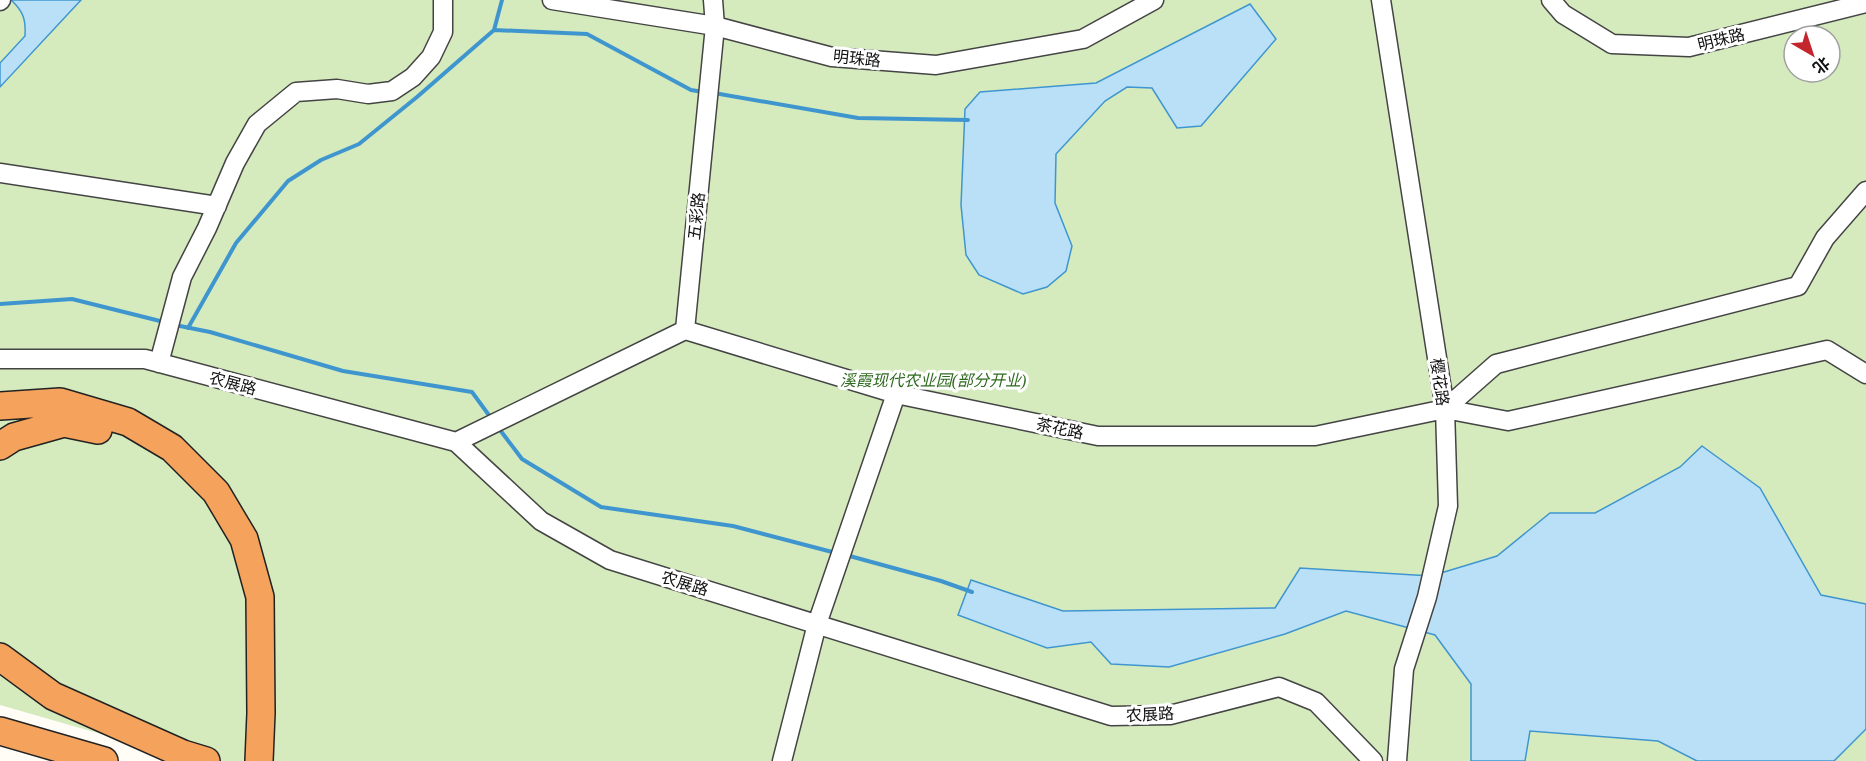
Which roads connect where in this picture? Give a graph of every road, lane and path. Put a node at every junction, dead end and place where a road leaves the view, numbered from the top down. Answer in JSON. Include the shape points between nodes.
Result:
{"nodes":[{"id":1,"x":442,"y":0,"type":"edge"},
{"id":2,"x":552,"y":0,"type":"edge"},
{"id":3,"x":713,"y":0,"type":"edge"},
{"id":4,"x":1154,"y":0,"type":"edge"},
{"id":5,"x":1381,"y":0,"type":"edge"},
{"id":6,"x":1551,"y":0,"type":"edge"},
{"id":7,"x":1866,"y":3,"type":"edge"},
{"id":8,"x":715,"y":26,"type":"junction"},
{"id":9,"x":0,"y":173,"type":"edge"},
{"id":10,"x":1866,"y":191,"type":"edge"},
{"id":11,"x":216,"y":206,"type":"junction"},
{"id":12,"x":685,"y":330,"type":"junction"},
{"id":13,"x":0,"y":359,"type":"edge"},
{"id":14,"x":159,"y":363,"type":"junction"},
{"id":15,"x":1866,"y":374,"type":"edge"},
{"id":16,"x":896,"y":394,"type":"junction"},
{"id":17,"x":0,"y":406,"type":"edge"},
{"id":18,"x":1444,"y":409,"type":"junction"},
{"id":19,"x":456,"y":442,"type":"junction"},
{"id":20,"x":0,"y":446,"type":"edge"},
{"id":21,"x":817,"y":624,"type":"junction"},
{"id":22,"x":0,"y":657,"type":"edge"},
{"id":23,"x":254,"y":713,"type":"junction"},
{"id":24,"x":0,"y":731,"type":"edge"},
{"id":25,"x":782,"y":760,"type":"edge"},
{"id":26,"x":104,"y":761,"type":"edge"},
{"id":27,"x":206,"y":761,"type":"edge"},
{"id":28,"x":244,"y":761,"type":"edge"},
{"id":29,"x":259,"y":761,"type":"edge"},
{"id":30,"x":1373,"y":761,"type":"edge"},
{"id":31,"x":1397,"y":761,"type":"edge"}],
"edges":[{"from":1,"to":11,"type":"street","via":[[443,32],[431,57],[413,77],[392,91],[296,92],[257,124]]},
{"from":2,"to":8,"type":"street","name":"明珠路"},
{"from":3,"to":8,"type":"street","name":"五彩路"},
{"from":4,"to":8,"type":"street","name":"明珠路","via":[[1083,39],[936,65],[832,57]]},
{"from":5,"to":18,"type":"street","name":"樱花路"},
{"from":6,"to":7,"type":"street","name":"明珠路","via":[[1563,14],[1612,44],[1689,47]]},
{"from":8,"to":12,"type":"street","name":"五彩路"},
{"from":9,"to":11,"type":"street"},
{"from":10,"to":18,"type":"street","via":[[1825,238],[1798,286],[1496,364]]},
{"from":11,"to":14,"type":"street","via":[[182,277]]},
{"from":12,"to":16,"type":"street","name":"茶花路"},
{"from":12,"to":19,"type":"street"},
{"from":13,"to":14,"type":"street","name":"农展路","via":[[145,359]]},
{"from":14,"to":19,"type":"street","name":"农展路"},
{"from":15,"to":18,"type":"street","via":[[1827,350],[1508,421]]},
{"from":16,"to":18,"type":"street","name":"茶花路","via":[[1098,436],[1315,436]]},
{"from":16,"to":21,"type":"street"},
{"from":17,"to":23,"type":"highway","via":[[60,402],[128,422],[172,448],[216,492],[244,539],[260,597]]},
{"from":18,"to":31,"type":"street","name":"樱花路","via":[[1448,506],[1427,597],[1404,669]]},
{"from":19,"to":21,"type":"street","name":"农展路","via":[[541,521],[610,560]]},
{"from":20,"to":23,"type":"highway","via":[[14,437],[64,423],[122,436],[163,460],[205,501],[231,545],[246,599]]},
{"from":21,"to":25,"type":"street"},
{"from":21,"to":30,"type":"street","name":"农展路","via":[[1111,716],[1170,715],[1279,687],[1316,702]]},
{"from":22,"to":27,"type":"highway","via":[[52,696]]},
{"from":23,"to":28,"type":"highway"},
{"from":23,"to":29,"type":"highway"},
{"from":24,"to":26,"type":"highway"}]}
